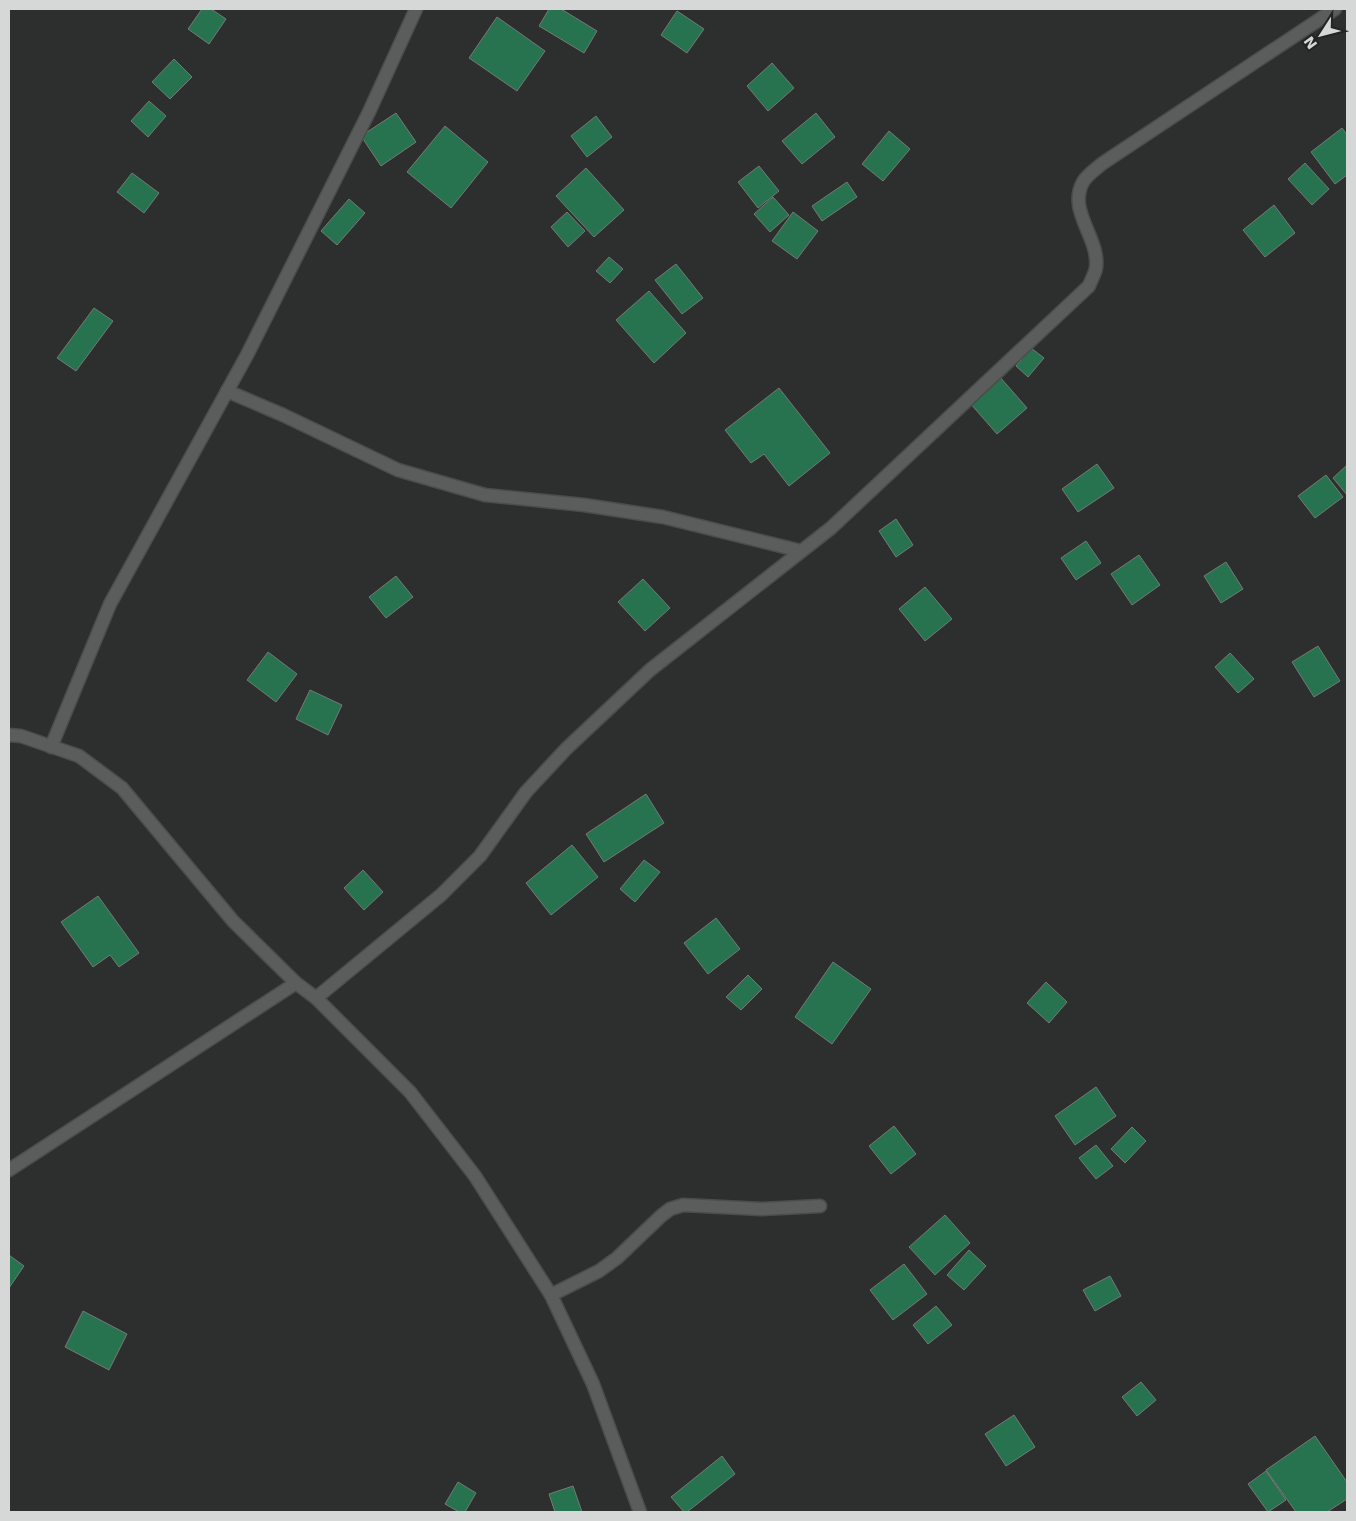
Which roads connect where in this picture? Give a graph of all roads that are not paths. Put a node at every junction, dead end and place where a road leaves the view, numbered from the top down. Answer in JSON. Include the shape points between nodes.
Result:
{"nodes":[{"id":1,"x":416,"y":9,"type":"edge"},
{"id":2,"x":1335,"y":9,"type":"edge"},
{"id":3,"x":227,"y":392,"type":"junction"},
{"id":4,"x":801,"y":551,"type":"junction"},
{"id":5,"x":9,"y":735,"type":"edge"},
{"id":6,"x":51,"y":747,"type":"junction"},
{"id":7,"x":296,"y":983,"type":"junction"},
{"id":8,"x":316,"y":998,"type":"junction"},
{"id":9,"x":9,"y":1170,"type":"edge"},
{"id":10,"x":820,"y":1206,"type":"dead end"},
{"id":11,"x":551,"y":1295,"type":"junction"},
{"id":12,"x":640,"y":1512,"type":"edge"}],
"edges":[{"from":1,"to":3,"type":"street","via":[[369,112]]},
{"from":2,"to":4,"type":"street","via":[[1103,162],[1084,180],[1078,196],[1095,250],[1096,268],[1089,286],[831,528]]},
{"from":3,"to":4,"type":"street","via":[[398,470],[485,495],[663,517]]},
{"from":3,"to":6,"type":"street","via":[[110,604]]},
{"from":4,"to":8,"type":"street","via":[[650,670],[566,749],[526,792],[480,856],[441,895]]},
{"from":5,"to":6,"type":"street"},
{"from":6,"to":7,"type":"street","via":[[79,756],[122,788],[232,921]]},
{"from":7,"to":8,"type":"street"},
{"from":7,"to":9,"type":"street"},
{"from":8,"to":11,"type":"street","via":[[410,1092],[475,1176]]},
{"from":10,"to":11,"type":"street","via":[[760,1210],[683,1205],[670,1209],[617,1258],[599,1271]]},
{"from":11,"to":12,"type":"street","via":[[593,1384]]}]}
